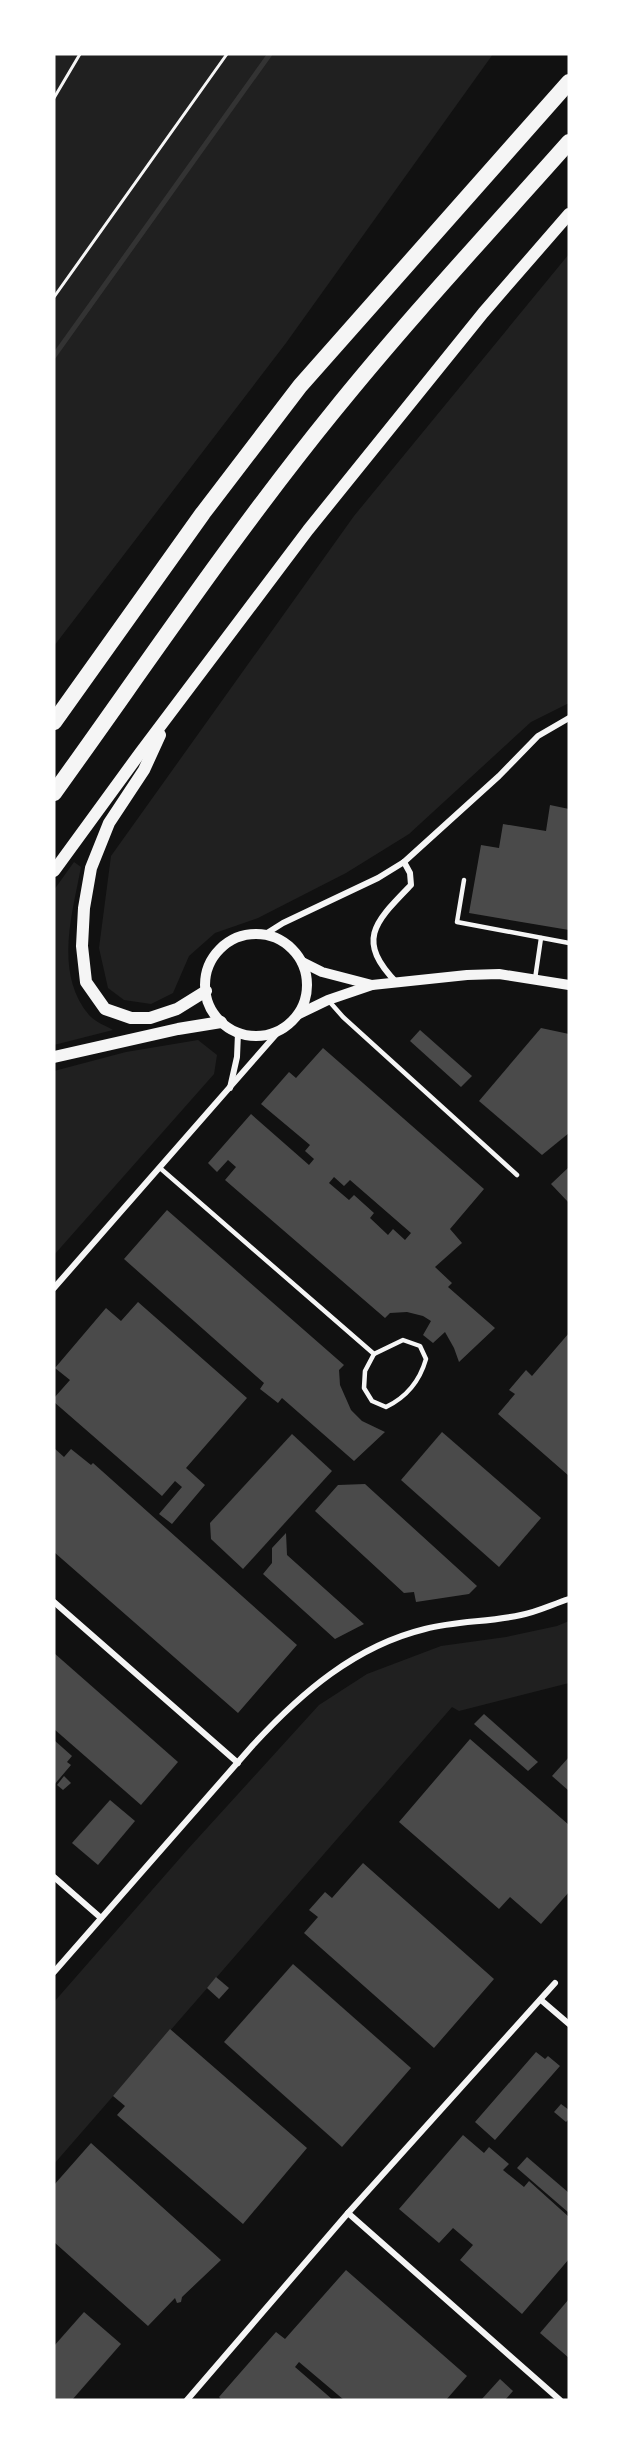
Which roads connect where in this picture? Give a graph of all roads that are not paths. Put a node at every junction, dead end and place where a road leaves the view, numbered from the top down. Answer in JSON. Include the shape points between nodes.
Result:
{"nodes":[{"id":1,"x":569,"y":82,"type":"edge"},
{"id":2,"x":569,"y":142,"type":"edge"},
{"id":3,"x":569,"y":214,"type":"edge"},
{"id":4,"x":569,"y":718,"type":"edge"},
{"id":5,"x":167,"y":719,"type":"junction"},
{"id":6,"x":54,"y":722,"type":"edge"},
{"id":7,"x":54,"y":793,"type":"edge"},
{"id":8,"x":404,"y":862,"type":"junction"},
{"id":9,"x":54,"y":871,"type":"edge"},
{"id":10,"x":464,"y":880,"type":"dead end"},
{"id":11,"x":264,"y":935,"type":"junction"},
{"id":12,"x":541,"y":938,"type":"junction"},
{"id":13,"x":569,"y":943,"type":"edge"},
{"id":14,"x":302,"y":962,"type":"junction"},
{"id":15,"x":535,"y":979,"type":"junction"},
{"id":16,"x":397,"y":983,"type":"junction"},
{"id":17,"x":569,"y":985,"type":"edge"},
{"id":18,"x":372,"y":986,"type":"junction"},
{"id":19,"x":206,"y":991,"type":"junction"},
{"id":20,"x":328,"y":1000,"type":"junction"},
{"id":21,"x":298,"y":1014,"type":"junction"},
{"id":22,"x":221,"y":1022,"type":"junction"},
{"id":23,"x":279,"y":1031,"type":"junction"},
{"id":24,"x":238,"y":1033,"type":"junction"},
{"id":25,"x":54,"y":1057,"type":"edge"},
{"id":26,"x":230,"y":1088,"type":"junction"},
{"id":27,"x":160,"y":1168,"type":"junction"},
{"id":28,"x":517,"y":1174,"type":"dead end"},
{"id":29,"x":54,"y":1288,"type":"edge"},
{"id":30,"x":374,"y":1354,"type":"junction"},
{"id":31,"x":569,"y":1599,"type":"edge"},
{"id":32,"x":54,"y":1602,"type":"edge"},
{"id":33,"x":238,"y":1763,"type":"junction"},
{"id":34,"x":54,"y":1877,"type":"edge"},
{"id":35,"x":101,"y":1918,"type":"junction"},
{"id":36,"x":54,"y":1972,"type":"edge"},
{"id":37,"x":555,"y":1983,"type":"dead end"},
{"id":38,"x":541,"y":2000,"type":"junction"},
{"id":39,"x":569,"y":2024,"type":"edge"},
{"id":40,"x":348,"y":2213,"type":"junction"},
{"id":41,"x":186,"y":2400,"type":"edge"},
{"id":42,"x":560,"y":2400,"type":"edge"}],
"edges":[{"from":1,"to":6,"type":"highway","via":[[300,386],[203,513]]},
{"from":2,"to":7,"type":"highway","via":[[333,412],[237,537]]},
{"from":3,"to":5,"type":"main road","via":[[375,445]]},
{"from":4,"to":8,"type":"street","via":[[538,736]]},
{"from":5,"to":9,"type":"main road"},
{"from":5,"to":19,"type":"main road","via":[[144,770],[109,823],[91,868],[81,946],[86,982],[105,1009],[131,1018],[150,1018],[177,1009]]},
{"from":8,"to":11,"type":"street"},
{"from":8,"to":16,"type":"street","via":[[411,885],[373,934],[373,948],[381,966]]},
{"from":10,"to":12,"type":"lane","via":[[457,922]]},
{"from":11,"to":14,"type":"street","via":[[292,949]]},
{"from":11,"to":19,"type":"street","via":[[248,935],[221,948],[206,975]]},
{"from":12,"to":13,"type":"lane"},
{"from":12,"to":15,"type":"lane"},
{"from":14,"to":18,"type":"street"},
{"from":14,"to":21,"type":"street","via":[[307,989]]},
{"from":15,"to":16,"type":"street","via":[[499,974]]},
{"from":15,"to":17,"type":"street"},
{"from":16,"to":18,"type":"street"},
{"from":18,"to":20,"type":"street"},
{"from":19,"to":22,"type":"street","via":[[210,1008]]},
{"from":20,"to":21,"type":"street"},
{"from":20,"to":28,"type":"lane"},
{"from":21,"to":23,"type":"street"},
{"from":22,"to":24,"type":"street"},
{"from":22,"to":25,"type":"main road"},
{"from":23,"to":24,"type":"street","via":[[266,1036]]},
{"from":23,"to":26,"type":"street"},
{"from":24,"to":26,"type":"street"},
{"from":26,"to":27,"type":"street"},
{"from":27,"to":29,"type":"street"},
{"from":27,"to":30,"type":"lane"},
{"from":30,"to":30,"type":"lane","via":[[365,1371],[364,1388],[372,1401],[386,1407],[400,1400],[421,1375],[426,1359],[420,1346],[403,1340]]},
{"from":31,"to":33,"type":"street","via":[[522,1615],[425,1629],[362,1652],[311,1687]]},
{"from":32,"to":33,"type":"street"},
{"from":33,"to":35,"type":"street"},
{"from":34,"to":35,"type":"street"},
{"from":35,"to":36,"type":"street"},
{"from":37,"to":38,"type":"street"},
{"from":38,"to":39,"type":"street"},
{"from":38,"to":40,"type":"street"},
{"from":40,"to":41,"type":"street"},
{"from":40,"to":42,"type":"street"}]}
